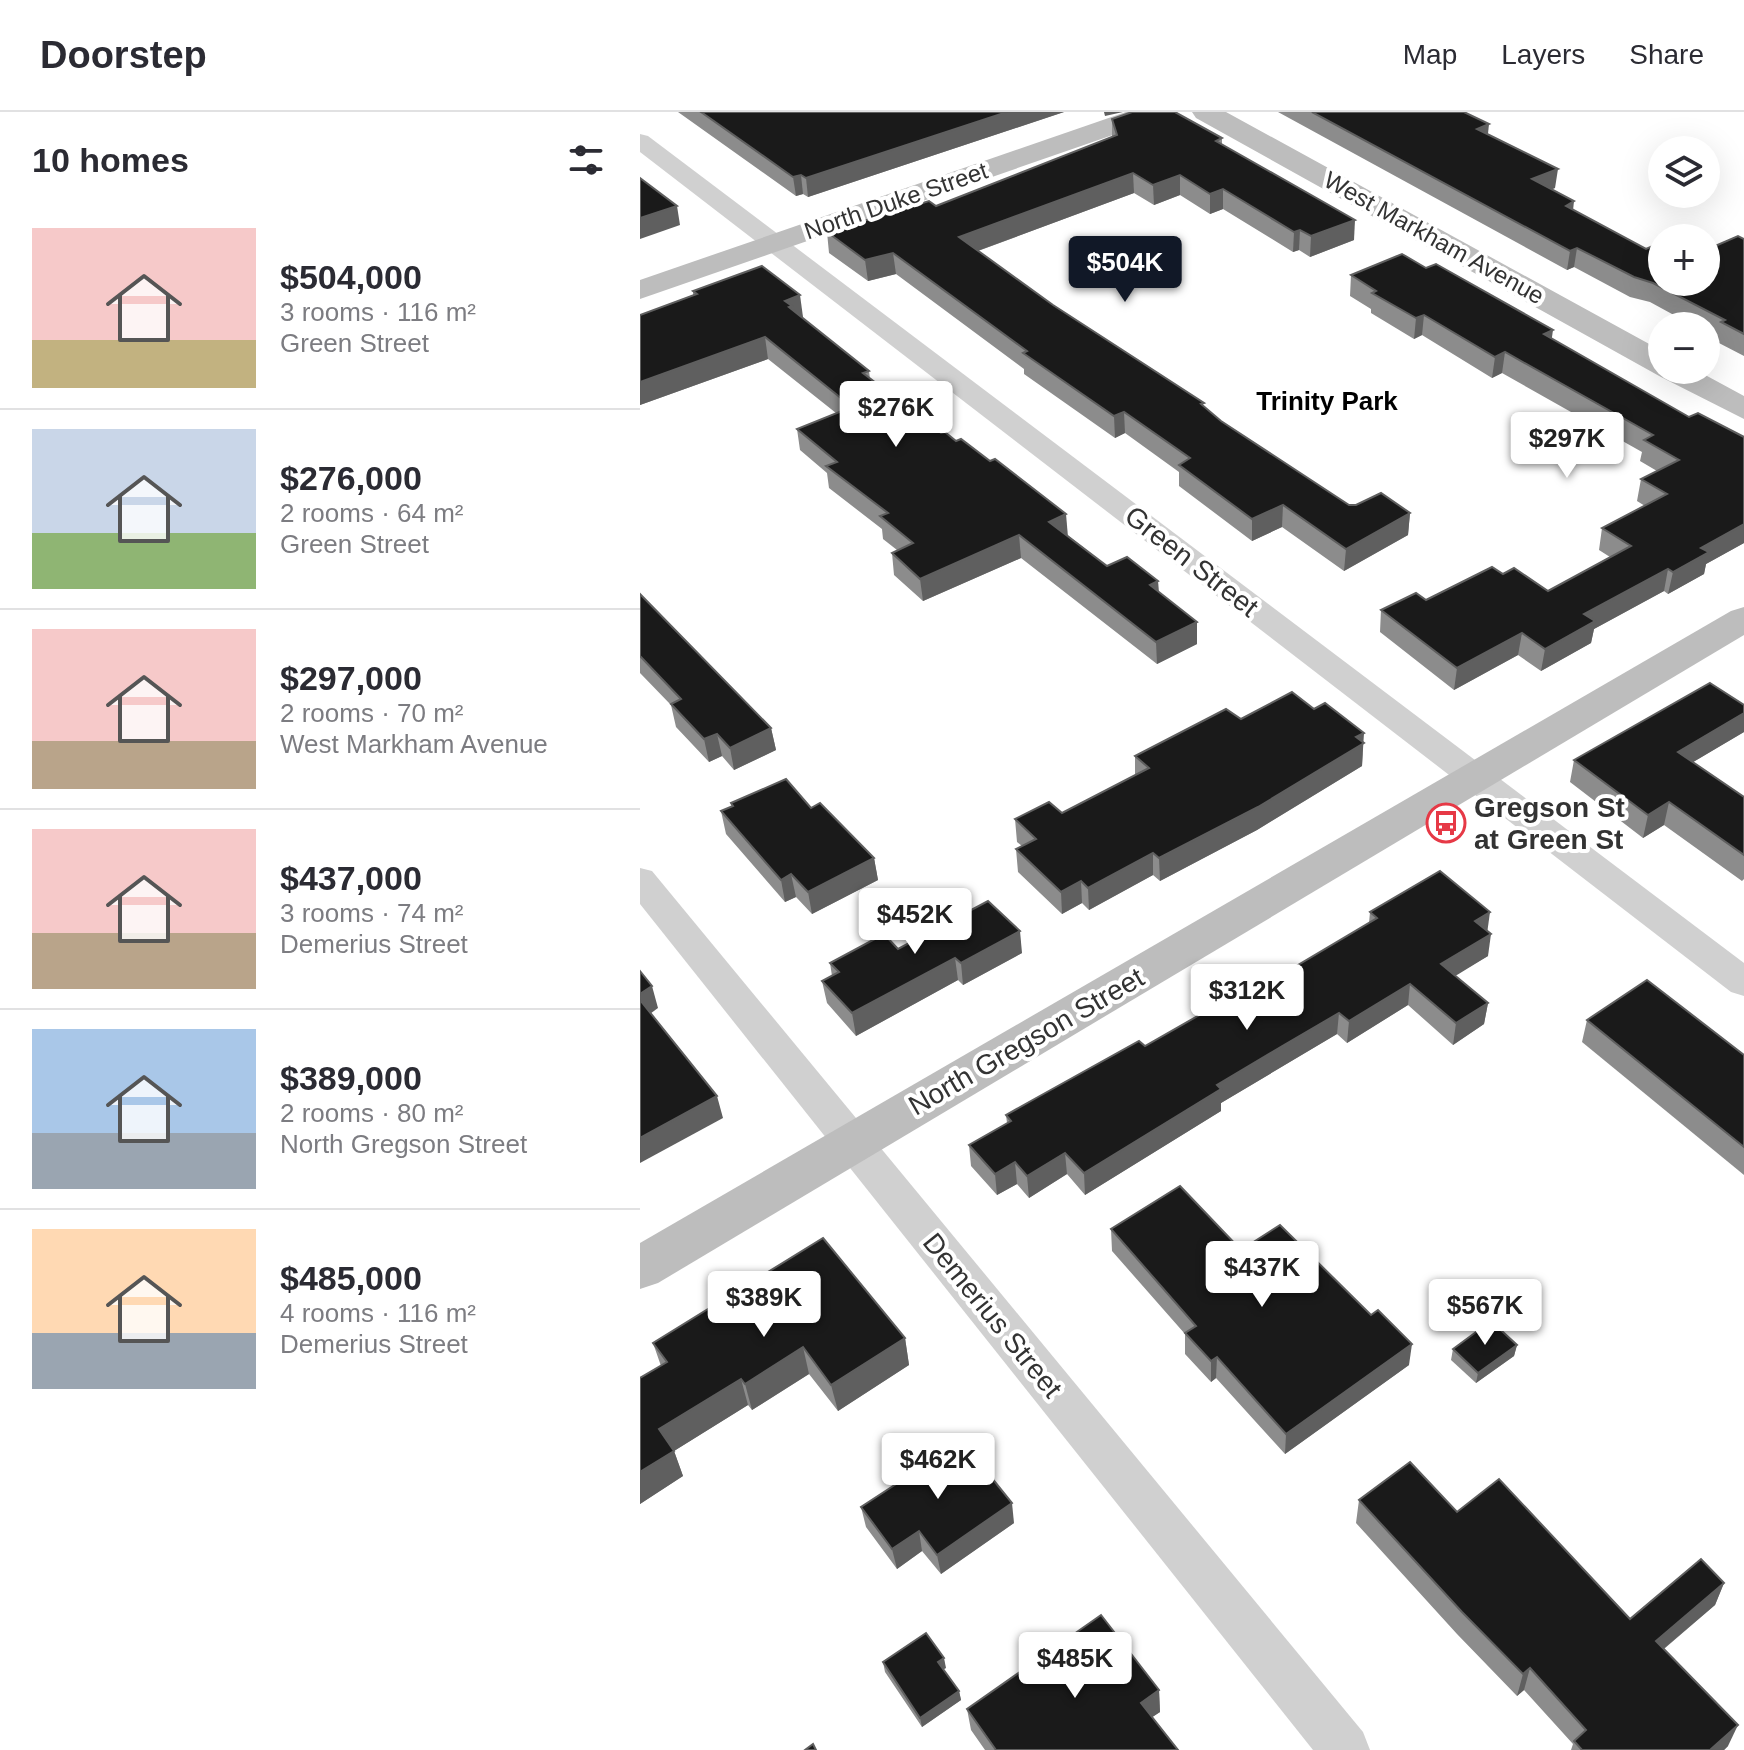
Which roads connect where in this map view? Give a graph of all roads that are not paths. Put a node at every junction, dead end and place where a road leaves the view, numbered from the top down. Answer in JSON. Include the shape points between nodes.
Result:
{"nodes":[{"id":1,"x":1152,"y":112,"type":"edge"},
{"id":2,"x":1206,"y":112,"type":"edge"},
{"id":3,"x":640,"y":141,"type":"edge"},
{"id":4,"x":776,"y":243,"type":"junction"},
{"id":5,"x":640,"y":290,"type":"edge"},
{"id":6,"x":1648,"y":356,"type":"edge"},
{"id":7,"x":1698,"y":384,"type":"edge"},
{"id":8,"x":1744,"y":409,"type":"edge"},
{"id":9,"x":1744,"y":619,"type":"edge"},
{"id":10,"x":1477,"y":777,"type":"junction"},
{"id":11,"x":640,"y":880,"type":"edge"},
{"id":12,"x":1744,"y":982,"type":"edge"},
{"id":13,"x":854,"y":1142,"type":"junction"},
{"id":14,"x":640,"y":1268,"type":"edge"},
{"id":15,"x":1345,"y":1750,"type":"edge"}],
"edges":[{"from":1,"to":4,"type":"main road","name":"North Duke Street"},
{"from":2,"to":6,"type":"main road","name":"West Markham Avenue"},
{"from":3,"to":4,"type":"street","name":"Green Street"},
{"from":4,"to":5,"type":"main road","name":"North Duke Street"},
{"from":4,"to":10,"type":"street","name":"Green Street"},
{"from":7,"to":8,"type":"main road"},
{"from":9,"to":10,"type":"main road","name":"North Gregson Street"},
{"from":10,"to":12,"type":"street","name":"Green Street"},
{"from":10,"to":13,"type":"main road","name":"North Gregson Street"},
{"from":11,"to":13,"type":"street","name":"Demerius Street"},
{"from":13,"to":14,"type":"main road","name":"North Gregson Street"},
{"from":13,"to":15,"type":"street","name":"Demerius Street"}]}
